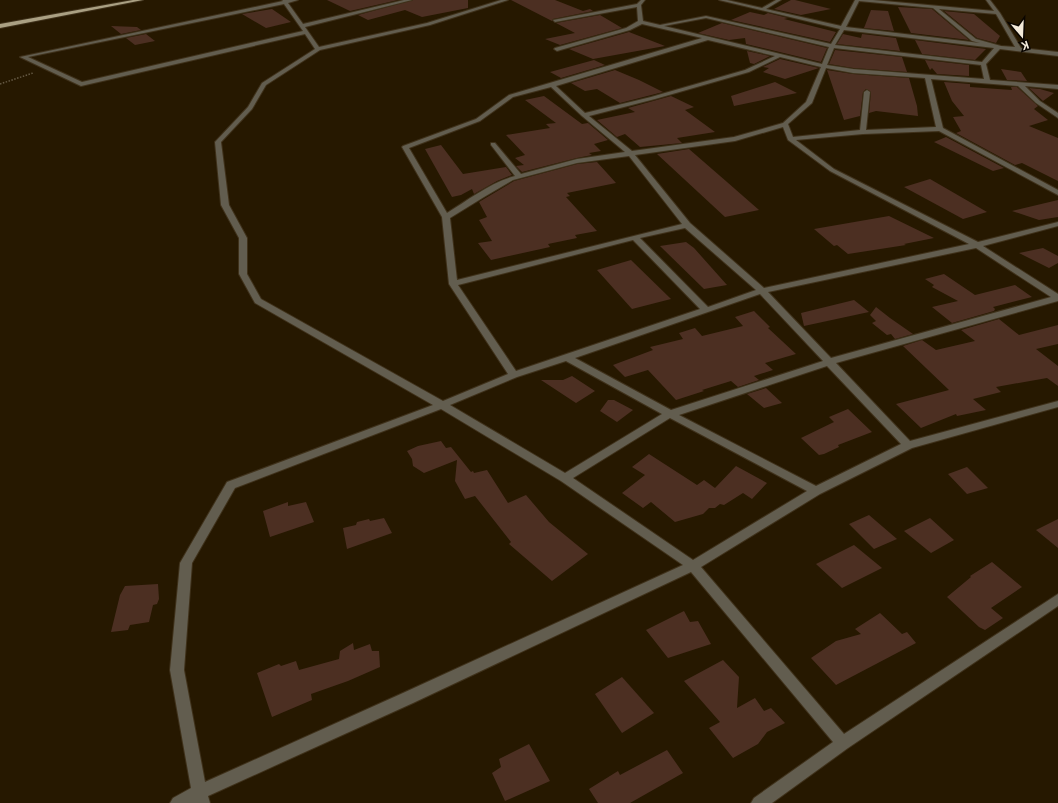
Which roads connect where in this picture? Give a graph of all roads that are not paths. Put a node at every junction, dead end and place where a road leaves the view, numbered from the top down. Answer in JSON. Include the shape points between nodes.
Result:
{"nodes":[{"id":1,"x":141,"y":0,"type":"edge"},
{"id":2,"x":296,"y":0,"type":"edge"},
{"id":3,"x":410,"y":0,"type":"edge"},
{"id":4,"x":506,"y":0,"type":"edge"},
{"id":5,"x":643,"y":0,"type":"edge"},
{"id":6,"x":721,"y":0,"type":"edge"},
{"id":7,"x":779,"y":0,"type":"edge"},
{"id":8,"x":857,"y":0,"type":"edge"},
{"id":9,"x":920,"y":0,"type":"edge"},
{"id":10,"x":988,"y":0,"type":"edge"},
{"id":11,"x":286,"y":1,"type":"edge"},
{"id":12,"x":638,"y":5,"type":"junction"},
{"id":13,"x":916,"y":6,"type":"junction"},
{"id":14,"x":935,"y":8,"type":"junction"},
{"id":15,"x":763,"y":9,"type":"junction"},
{"id":16,"x":998,"y":13,"type":"junction"},
{"id":17,"x":555,"y":21,"type":"dead end"},
{"id":18,"x":641,"y":22,"type":"junction"},
{"id":19,"x":0,"y":26,"type":"edge"},
{"id":20,"x":302,"y":26,"type":"junction"},
{"id":21,"x":657,"y":26,"type":"junction"},
{"id":22,"x":843,"y":28,"type":"junction"},
{"id":23,"x":307,"y":32,"type":"junction"},
{"id":24,"x":708,"y":38,"type":"junction"},
{"id":25,"x":832,"y":46,"type":"junction"},
{"id":26,"x":999,"y":46,"type":"junction"},
{"id":27,"x":318,"y":49,"type":"junction"},
{"id":28,"x":1019,"y":49,"type":"junction"},
{"id":29,"x":558,"y":50,"type":"dead end"},
{"id":30,"x":1058,"y":54,"type":"edge"},
{"id":31,"x":780,"y":55,"type":"junction"},
{"id":32,"x":983,"y":64,"type":"junction"},
{"id":33,"x":825,"y":66,"type":"junction"},
{"id":34,"x":928,"y":77,"type":"junction"},
{"id":35,"x":987,"y":82,"type":"junction"},
{"id":36,"x":1020,"y":84,"type":"junction"},
{"id":37,"x":552,"y":85,"type":"junction"},
{"id":38,"x":1058,"y":87,"type":"edge"},
{"id":39,"x":867,"y":92,"type":"dead end"},
{"id":40,"x":584,"y":115,"type":"junction"},
{"id":41,"x":1058,"y":116,"type":"edge"},
{"id":42,"x":785,"y":124,"type":"junction"},
{"id":43,"x":940,"y":129,"type":"junction"},
{"id":44,"x":863,"y":132,"type":"junction"},
{"id":45,"x":790,"y":139,"type":"junction"},
{"id":46,"x":493,"y":144,"type":"dead end"},
{"id":47,"x":631,"y":154,"type":"junction"},
{"id":48,"x":520,"y":177,"type":"junction"},
{"id":49,"x":1058,"y":193,"type":"edge"},
{"id":50,"x":446,"y":217,"type":"junction"},
{"id":51,"x":1058,"y":224,"type":"edge"},
{"id":52,"x":686,"y":225,"type":"junction"},
{"id":53,"x":635,"y":237,"type":"junction"},
{"id":54,"x":977,"y":245,"type":"junction"},
{"id":55,"x":453,"y":284,"type":"junction"},
{"id":56,"x":762,"y":291,"type":"junction"},
{"id":57,"x":1058,"y":298,"type":"edge"},
{"id":58,"x":706,"y":310,"type":"junction"},
{"id":59,"x":567,"y":357,"type":"junction"},
{"id":60,"x":829,"y":362,"type":"junction"},
{"id":61,"x":514,"y":375,"type":"junction"},
{"id":62,"x":1058,"y":404,"type":"edge"},
{"id":63,"x":442,"y":405,"type":"junction"},
{"id":64,"x":670,"y":414,"type":"junction"},
{"id":65,"x":908,"y":445,"type":"junction"},
{"id":66,"x":565,"y":478,"type":"junction"},
{"id":67,"x":816,"y":491,"type":"junction"},
{"id":68,"x":693,"y":566,"type":"junction"},
{"id":69,"x":1058,"y":599,"type":"edge"},
{"id":70,"x":843,"y":743,"type":"junction"},
{"id":71,"x":200,"y":798,"type":"edge"},
{"id":72,"x":178,"y":803,"type":"edge"},
{"id":73,"x":759,"y":803,"type":"edge"}],
"edges":[{"from":1,"to":19,"type":"main road"},
{"from":2,"to":11,"type":"street"},
{"from":3,"to":20,"type":"street"},
{"from":4,"to":27,"type":"street","via":[[428,24]]},
{"from":5,"to":12,"type":"street"},
{"from":6,"to":15,"type":"street"},
{"from":7,"to":15,"type":"street"},
{"from":8,"to":13,"type":"street"},
{"from":8,"to":22,"type":"street"},
{"from":9,"to":13,"type":"street"},
{"from":10,"to":16,"type":"street"},
{"from":11,"to":20,"type":"street"},
{"from":11,"to":23,"type":"street","via":[[23,57],[81,84]]},
{"from":12,"to":17,"type":"street"},
{"from":12,"to":18,"type":"street"},
{"from":13,"to":14,"type":"street"},
{"from":14,"to":16,"type":"street"},
{"from":14,"to":26,"type":"street","via":[[974,40]]},
{"from":15,"to":22,"type":"street"},
{"from":16,"to":28,"type":"street"},
{"from":18,"to":21,"type":"street"},
{"from":18,"to":29,"type":"street","via":[[628,29]]},
{"from":20,"to":23,"type":"street"},
{"from":21,"to":24,"type":"street"},
{"from":21,"to":25,"type":"street","via":[[706,17]]},
{"from":22,"to":25,"type":"street"},
{"from":22,"to":26,"type":"street"},
{"from":23,"to":27,"type":"street"},
{"from":24,"to":31,"type":"street"},
{"from":24,"to":37,"type":"street"},
{"from":25,"to":32,"type":"street"},
{"from":25,"to":33,"type":"street"},
{"from":26,"to":28,"type":"street"},
{"from":26,"to":32,"type":"street"},
{"from":27,"to":63,"type":"street","via":[[264,84],[250,108],[218,142],[225,205],[243,238],[243,274],[258,301]]},
{"from":28,"to":30,"type":"street"},
{"from":31,"to":33,"type":"street"},
{"from":31,"to":40,"type":"street","via":[[747,71]]},
{"from":32,"to":35,"type":"street"},
{"from":33,"to":34,"type":"street"},
{"from":33,"to":42,"type":"street","via":[[809,103]]},
{"from":34,"to":35,"type":"street"},
{"from":34,"to":43,"type":"street"},
{"from":35,"to":36,"type":"street"},
{"from":36,"to":38,"type":"street"},
{"from":36,"to":41,"type":"street","via":[[1038,102]]},
{"from":37,"to":40,"type":"street"},
{"from":37,"to":50,"type":"street","via":[[511,96],[478,120],[405,147]]},
{"from":39,"to":44,"type":"street"},
{"from":40,"to":47,"type":"street"},
{"from":42,"to":45,"type":"street"},
{"from":42,"to":47,"type":"street","via":[[735,138]]},
{"from":43,"to":44,"type":"street"},
{"from":43,"to":49,"type":"street"},
{"from":44,"to":45,"type":"street"},
{"from":45,"to":54,"type":"street","via":[[832,170]]},
{"from":46,"to":48,"type":"street"},
{"from":47,"to":48,"type":"street","via":[[577,161]]},
{"from":47,"to":52,"type":"street"},
{"from":48,"to":50,"type":"street","via":[[481,195]]},
{"from":50,"to":55,"type":"street"},
{"from":51,"to":54,"type":"street"},
{"from":52,"to":53,"type":"street"},
{"from":52,"to":56,"type":"street"},
{"from":53,"to":55,"type":"street"},
{"from":53,"to":58,"type":"street"},
{"from":54,"to":56,"type":"street"},
{"from":54,"to":57,"type":"street"},
{"from":55,"to":61,"type":"street"},
{"from":56,"to":58,"type":"street"},
{"from":56,"to":60,"type":"street"},
{"from":57,"to":60,"type":"street"},
{"from":58,"to":59,"type":"street"},
{"from":59,"to":61,"type":"street"},
{"from":59,"to":64,"type":"street"},
{"from":60,"to":64,"type":"street"},
{"from":60,"to":65,"type":"street"},
{"from":61,"to":63,"type":"street"},
{"from":62,"to":65,"type":"street"},
{"from":63,"to":66,"type":"street"},
{"from":63,"to":71,"type":"street","via":[[231,485],[186,563],[177,670]]},
{"from":64,"to":66,"type":"street"},
{"from":64,"to":67,"type":"street"},
{"from":65,"to":67,"type":"street"},
{"from":66,"to":68,"type":"street"},
{"from":67,"to":68,"type":"street"},
{"from":68,"to":70,"type":"street"},
{"from":68,"to":71,"type":"street","via":[[400,701]]},
{"from":69,"to":70,"type":"street"},
{"from":70,"to":73,"type":"street"},
{"from":71,"to":72,"type":"street"}]}
